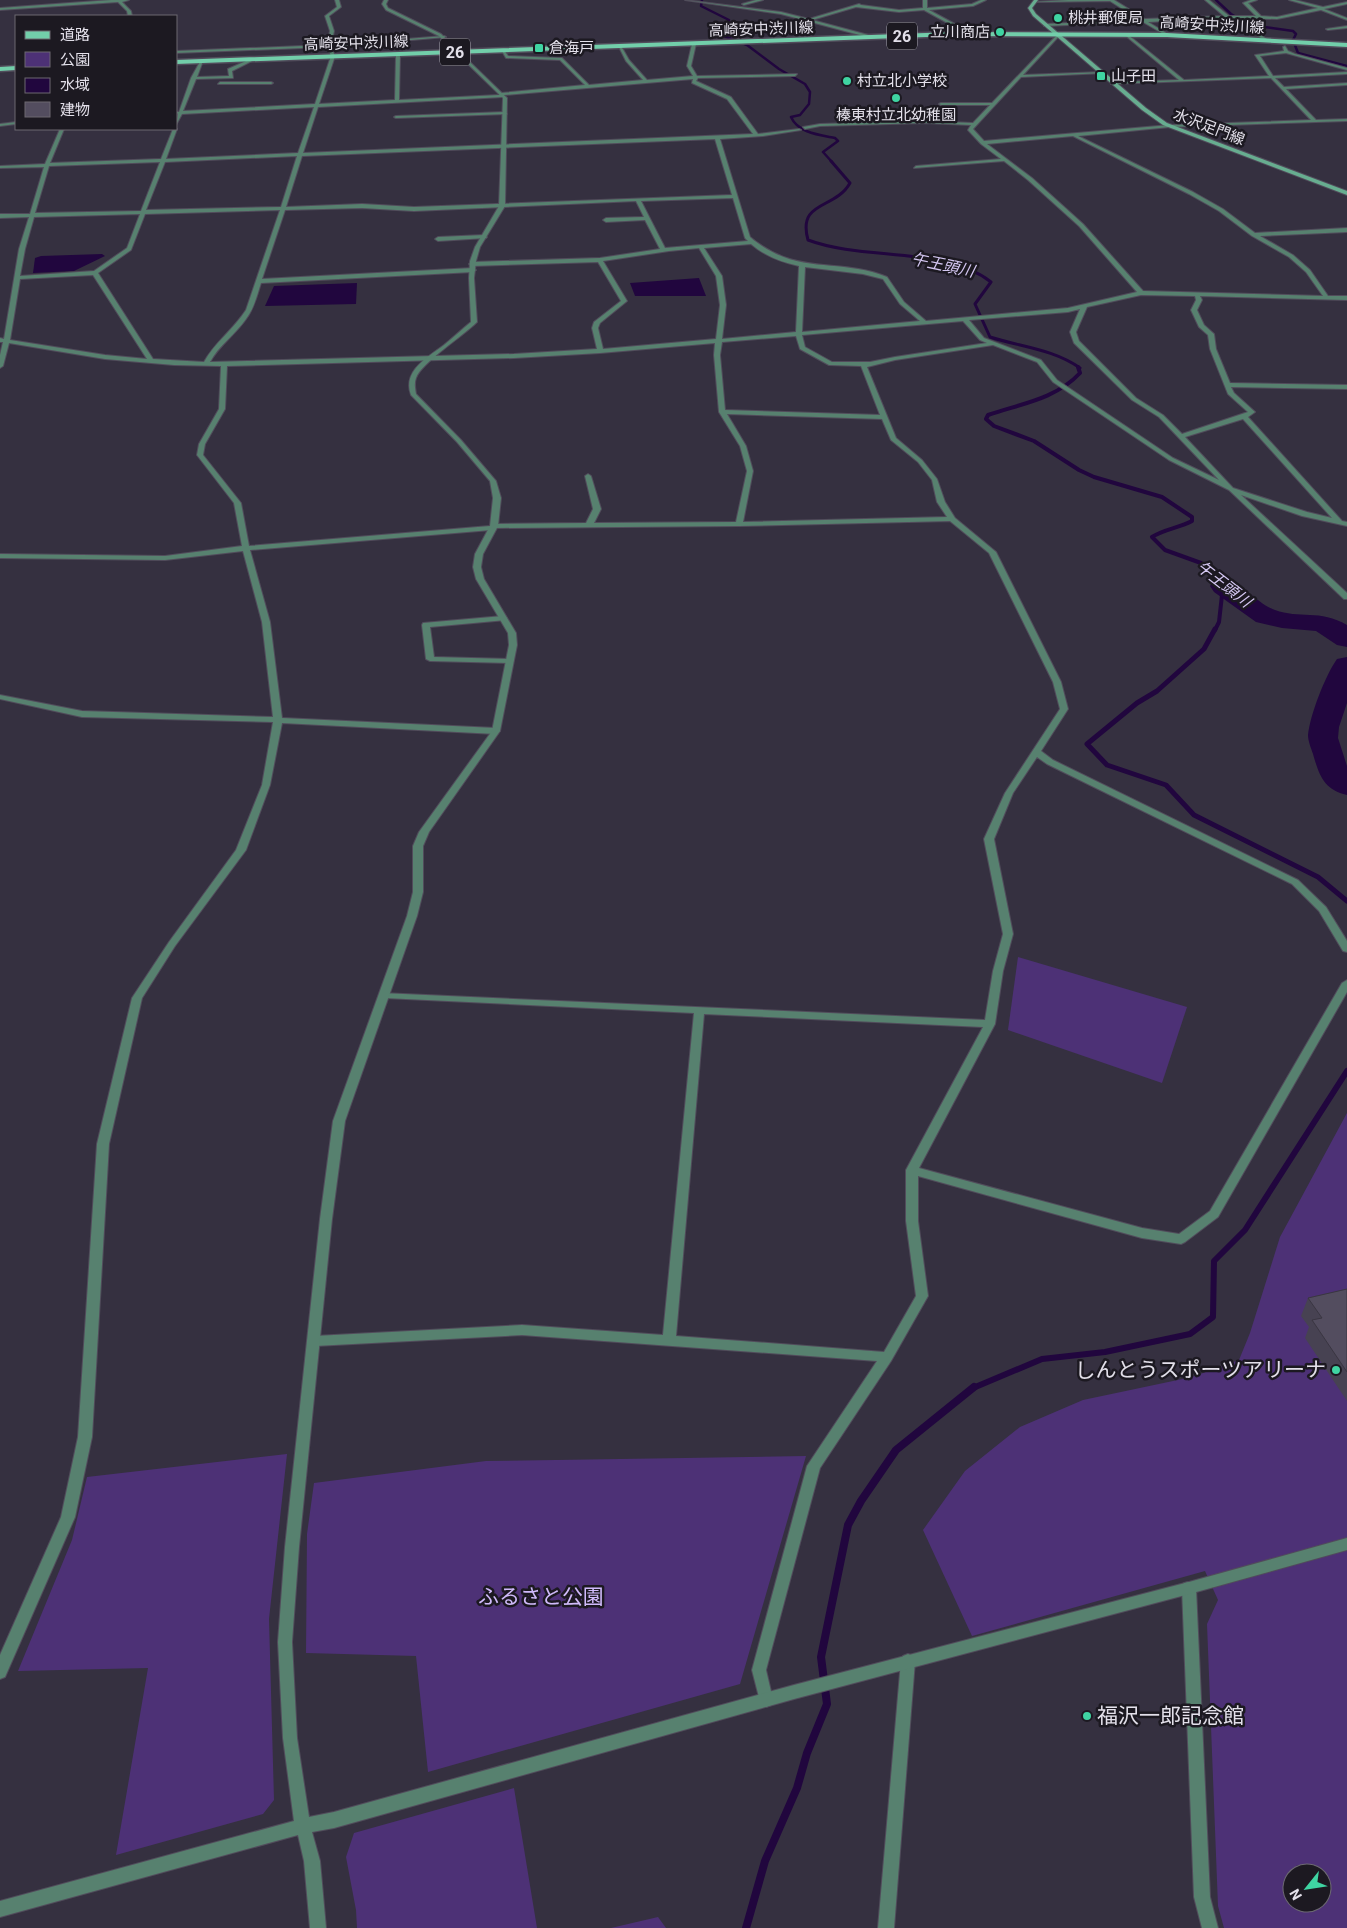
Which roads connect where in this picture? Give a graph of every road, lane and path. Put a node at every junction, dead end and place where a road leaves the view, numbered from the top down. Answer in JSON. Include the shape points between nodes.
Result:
{"nodes":[{"id":1,"x":118,"y":0,"type":"edge"},
{"id":2,"x":128,"y":0,"type":"edge"},
{"id":3,"x":337,"y":0,"type":"edge"},
{"id":4,"x":386,"y":0,"type":"edge"},
{"id":5,"x":687,"y":0,"type":"edge"},
{"id":6,"x":761,"y":0,"type":"edge"},
{"id":7,"x":855,"y":0,"type":"edge"},
{"id":8,"x":925,"y":0,"type":"edge"},
{"id":9,"x":984,"y":0,"type":"edge"},
{"id":10,"x":1207,"y":0,"type":"edge"},
{"id":11,"x":1255,"y":0,"type":"edge"},
{"id":12,"x":1291,"y":0,"type":"edge"},
{"id":13,"x":694,"y":1,"type":"edge"},
{"id":14,"x":1035,"y":1,"type":"edge"},
{"id":15,"x":1347,"y":3,"type":"edge"},
{"id":16,"x":736,"y":5,"type":"junction"},
{"id":17,"x":855,"y":6,"type":"junction"},
{"id":18,"x":0,"y":9,"type":"edge"},
{"id":19,"x":925,"y":9,"type":"junction"},
{"id":20,"x":1324,"y":9,"type":"junction"},
{"id":21,"x":130,"y":15,"type":"edge"},
{"id":22,"x":1228,"y":17,"type":"junction"},
{"id":23,"x":1260,"y":18,"type":"junction"},
{"id":24,"x":810,"y":19,"type":"junction"},
{"id":25,"x":1347,"y":19,"type":"edge"},
{"id":26,"x":1145,"y":21,"type":"junction"},
{"id":27,"x":1045,"y":25,"type":"junction"},
{"id":28,"x":1347,"y":27,"type":"edge"},
{"id":29,"x":1328,"y":29,"type":"dead end"},
{"id":30,"x":966,"y":34,"type":"junction"},
{"id":31,"x":1058,"y":35,"type":"junction"},
{"id":32,"x":1127,"y":35,"type":"junction"},
{"id":33,"x":1168,"y":35,"type":"junction"},
{"id":34,"x":444,"y":37,"type":"junction"},
{"id":35,"x":871,"y":37,"type":"junction"},
{"id":36,"x":1266,"y":40,"type":"junction"},
{"id":37,"x":1285,"y":42,"type":"junction"},
{"id":38,"x":694,"y":44,"type":"junction"},
{"id":39,"x":1347,"y":45,"type":"edge"},
{"id":40,"x":329,"y":46,"type":"junction"},
{"id":41,"x":621,"y":46,"type":"junction"},
{"id":42,"x":504,"y":51,"type":"junction"},
{"id":43,"x":178,"y":52,"type":"edge"},
{"id":44,"x":458,"y":52,"type":"junction"},
{"id":45,"x":1286,"y":52,"type":"junction"},
{"id":46,"x":398,"y":54,"type":"junction"},
{"id":47,"x":333,"y":56,"type":"junction"},
{"id":48,"x":254,"y":59,"type":"junction"},
{"id":49,"x":200,"y":61,"type":"junction"},
{"id":50,"x":178,"y":62,"type":"edge"},
{"id":51,"x":15,"y":68,"type":"edge"},
{"id":52,"x":0,"y":69,"type":"edge"},
{"id":53,"x":1347,"y":71,"type":"edge"},
{"id":54,"x":1102,"y":73,"type":"junction"},
{"id":55,"x":795,"y":75,"type":"dead end"},
{"id":56,"x":1019,"y":76,"type":"junction"},
{"id":57,"x":231,"y":77,"type":"junction"},
{"id":58,"x":696,"y":77,"type":"junction"},
{"id":59,"x":193,"y":78,"type":"junction"},
{"id":60,"x":1274,"y":78,"type":"junction"},
{"id":61,"x":646,"y":81,"type":"junction"},
{"id":62,"x":1183,"y":81,"type":"junction"},
{"id":63,"x":228,"y":83,"type":"junction"},
{"id":64,"x":271,"y":83,"type":"dead end"},
{"id":65,"x":1113,"y":83,"type":"junction"},
{"id":66,"x":214,"y":84,"type":"dead end"},
{"id":67,"x":1347,"y":84,"type":"edge"},
{"id":68,"x":588,"y":86,"type":"junction"},
{"id":69,"x":1283,"y":88,"type":"junction"},
{"id":70,"x":502,"y":95,"type":"junction"},
{"id":71,"x":397,"y":101,"type":"junction"},
{"id":72,"x":941,"y":104,"type":"dead end"},
{"id":73,"x":993,"y":104,"type":"junction"},
{"id":74,"x":317,"y":105,"type":"junction"},
{"id":75,"x":178,"y":112,"type":"edge"},
{"id":76,"x":505,"y":113,"type":"junction"},
{"id":77,"x":396,"y":117,"type":"dead end"},
{"id":78,"x":1347,"y":120,"type":"edge"},
{"id":79,"x":1315,"y":121,"type":"junction"},
{"id":80,"x":15,"y":122,"type":"edge"},
{"id":81,"x":975,"y":124,"type":"junction"},
{"id":82,"x":0,"y":125,"type":"edge"},
{"id":83,"x":1170,"y":126,"type":"junction"},
{"id":84,"x":805,"y":128,"type":"dead end"},
{"id":85,"x":62,"y":130,"type":"edge"},
{"id":86,"x":175,"y":130,"type":"edge"},
{"id":87,"x":799,"y":130,"type":"dead end"},
{"id":88,"x":756,"y":135,"type":"junction"},
{"id":89,"x":1074,"y":136,"type":"junction"},
{"id":90,"x":718,"y":137,"type":"junction"},
{"id":91,"x":983,"y":143,"type":"junction"},
{"id":92,"x":504,"y":147,"type":"junction"},
{"id":93,"x":301,"y":155,"type":"junction"},
{"id":94,"x":163,"y":160,"type":"junction"},
{"id":95,"x":1004,"y":160,"type":"junction"},
{"id":96,"x":47,"y":165,"type":"junction"},
{"id":97,"x":916,"y":166,"type":"dead end"},
{"id":98,"x":0,"y":167,"type":"edge"},
{"id":99,"x":1347,"y":193,"type":"edge"},
{"id":100,"x":734,"y":196,"type":"junction"},
{"id":101,"x":638,"y":200,"type":"junction"},
{"id":102,"x":502,"y":206,"type":"junction"},
{"id":103,"x":283,"y":209,"type":"junction"},
{"id":104,"x":142,"y":213,"type":"junction"},
{"id":105,"x":32,"y":215,"type":"junction"},
{"id":106,"x":0,"y":216,"type":"edge"},
{"id":107,"x":647,"y":218,"type":"junction"},
{"id":108,"x":606,"y":220,"type":"dead end"},
{"id":109,"x":1347,"y":230,"type":"edge"},
{"id":110,"x":1335,"y":231,"type":"junction"},
{"id":111,"x":1254,"y":235,"type":"junction"},
{"id":112,"x":484,"y":237,"type":"junction"},
{"id":113,"x":1347,"y":237,"type":"edge"},
{"id":114,"x":438,"y":239,"type":"dead end"},
{"id":115,"x":752,"y":242,"type":"junction"},
{"id":116,"x":701,"y":247,"type":"junction"},
{"id":117,"x":662,"y":250,"type":"junction"},
{"id":118,"x":600,"y":260,"type":"junction"},
{"id":119,"x":802,"y":265,"type":"junction"},
{"id":120,"x":472,"y":267,"type":"junction"},
{"id":121,"x":95,"y":273,"type":"junction"},
{"id":122,"x":18,"y":278,"type":"junction"},
{"id":123,"x":258,"y":281,"type":"junction"},
{"id":124,"x":1141,"y":293,"type":"junction"},
{"id":125,"x":1197,"y":295,"type":"junction"},
{"id":126,"x":1327,"y":298,"type":"junction"},
{"id":127,"x":1347,"y":298,"type":"edge"},
{"id":128,"x":1084,"y":306,"type":"junction"},
{"id":129,"x":967,"y":318,"type":"junction"},
{"id":130,"x":924,"y":322,"type":"junction"},
{"id":131,"x":799,"y":334,"type":"junction"},
{"id":132,"x":4,"y":340,"type":"edge"},
{"id":133,"x":719,"y":341,"type":"junction"},
{"id":134,"x":991,"y":344,"type":"junction"},
{"id":135,"x":600,"y":351,"type":"junction"},
{"id":136,"x":428,"y":358,"type":"junction"},
{"id":137,"x":151,"y":361,"type":"junction"},
{"id":138,"x":206,"y":363,"type":"junction"},
{"id":139,"x":224,"y":364,"type":"junction"},
{"id":140,"x":870,"y":364,"type":"junction"},
{"id":141,"x":0,"y":366,"type":"edge"},
{"id":142,"x":1228,"y":385,"type":"junction"},
{"id":143,"x":1347,"y":387,"type":"edge"},
{"id":144,"x":722,"y":412,"type":"junction"},
{"id":145,"x":1244,"y":416,"type":"junction"},
{"id":146,"x":884,"y":417,"type":"junction"},
{"id":147,"x":1181,"y":436,"type":"junction"},
{"id":148,"x":588,"y":476,"type":"dead end"},
{"id":149,"x":1231,"y":489,"type":"junction"},
{"id":150,"x":952,"y":519,"type":"junction"},
{"id":151,"x":740,"y":524,"type":"junction"},
{"id":152,"x":1344,"y":524,"type":"edge"},
{"id":153,"x":589,"y":525,"type":"junction"},
{"id":154,"x":493,"y":527,"type":"junction"},
{"id":155,"x":247,"y":548,"type":"junction"},
{"id":156,"x":0,"y":556,"type":"edge"},
{"id":157,"x":1347,"y":597,"type":"edge"},
{"id":158,"x":503,"y":618,"type":"junction"},
{"id":159,"x":510,"y":661,"type":"junction"},
{"id":160,"x":0,"y":697,"type":"edge"},
{"id":161,"x":278,"y":720,"type":"junction"},
{"id":162,"x":496,"y":731,"type":"junction"},
{"id":163,"x":1036,"y":752,"type":"junction"},
{"id":164,"x":1347,"y":949,"type":"edge"},
{"id":165,"x":1347,"y":986,"type":"edge"},
{"id":166,"x":385,"y":995,"type":"junction"},
{"id":167,"x":699,"y":1010,"type":"junction"},
{"id":168,"x":990,"y":1024,"type":"junction"},
{"id":169,"x":912,"y":1170,"type":"junction"},
{"id":170,"x":669,"y":1340,"type":"junction"},
{"id":171,"x":315,"y":1341,"type":"junction"},
{"id":172,"x":887,"y":1356,"type":"junction"},
{"id":173,"x":1347,"y":1544,"type":"edge"},
{"id":174,"x":1189,"y":1588,"type":"junction"},
{"id":175,"x":908,"y":1661,"type":"junction"},
{"id":176,"x":0,"y":1672,"type":"edge"},
{"id":177,"x":766,"y":1700,"type":"junction"},
{"id":178,"x":303,"y":1826,"type":"junction"},
{"id":179,"x":0,"y":1909,"type":"edge"},
{"id":180,"x":318,"y":1928,"type":"edge"},
{"id":181,"x":886,"y":1928,"type":"edge"},
{"id":182,"x":1210,"y":1928,"type":"edge"}],
"edges":[{"from":1,"to":2,"type":"street"},
{"from":1,"to":18,"type":"street"},
{"from":1,"to":21,"type":"street"},
{"from":3,"to":40,"type":"street","via":[[339,7],[326,16],[332,31]]},
{"from":4,"to":34,"type":"street","via":[[387,9]]},
{"from":5,"to":13,"type":"street"},
{"from":6,"to":16,"type":"street"},
{"from":7,"to":17,"type":"street","via":[[862,4]]},
{"from":8,"to":19,"type":"street"},
{"from":9,"to":19,"type":"street","via":[[973,5]]},
{"from":10,"to":22,"type":"street"},
{"from":11,"to":23,"type":"street","via":[[1245,3]]},
{"from":12,"to":20,"type":"street"},
{"from":13,"to":16,"type":"street"},
{"from":14,"to":26,"type":"street","via":[[1111,0]]},
{"from":14,"to":27,"type":"main road","name":"水沢足門線","via":[[1030,8]]},
{"from":15,"to":20,"type":"street"},
{"from":16,"to":24,"type":"street"},
{"from":17,"to":19,"type":"street","via":[[887,11]]},
{"from":17,"to":24,"type":"street"},
{"from":19,"to":30,"type":"street"},
{"from":20,"to":23,"type":"street"},
{"from":20,"to":25,"type":"street"},
{"from":22,"to":23,"type":"street"},
{"from":22,"to":26,"type":"street"},
{"from":22,"to":36,"type":"street"},
{"from":24,"to":35,"type":"street"},
{"from":26,"to":27,"type":"street"},
{"from":26,"to":33,"type":"street"},
{"from":27,"to":31,"type":"main road","name":"水沢足門線"},
{"from":28,"to":29,"type":"street"},
{"from":30,"to":31,"type":"main road","name":"高崎安中渋川線","number":"26"},
{"from":30,"to":35,"type":"main road","name":"高崎安中渋川線","number":"26"},
{"from":31,"to":32,"type":"main road","name":"高崎安中渋川線","number":"26"},
{"from":31,"to":54,"type":"main road","name":"水沢足門線"},
{"from":31,"to":56,"type":"street"},
{"from":32,"to":33,"type":"main road","name":"高崎安中渋川線","number":"26"},
{"from":32,"to":62,"type":"street"},
{"from":33,"to":36,"type":"main road","name":"高崎安中渋川線","number":"26"},
{"from":34,"to":40,"type":"street"},
{"from":34,"to":44,"type":"street"},
{"from":35,"to":38,"type":"main road","name":"高崎安中渋川線","number":"26"},
{"from":36,"to":37,"type":"main road","name":"高崎安中渋川線","number":"26"},
{"from":37,"to":39,"type":"main road","name":"高崎安中渋川線","number":"26"},
{"from":37,"to":45,"type":"street"},
{"from":38,"to":41,"type":"main road","name":"高崎安中渋川線","number":"26"},
{"from":38,"to":58,"type":"street","via":[[689,66]]},
{"from":40,"to":43,"type":"street"},
{"from":40,"to":47,"type":"street"},
{"from":41,"to":42,"type":"main road","name":"高崎安中渋川線","number":"26"},
{"from":41,"to":61,"type":"street","via":[[627,60]]},
{"from":42,"to":44,"type":"main road","name":"高崎安中渋川線","number":"26"},
{"from":42,"to":68,"type":"street","via":[[506,57],[561,59]]},
{"from":44,"to":46,"type":"main road","name":"高崎安中渋川線","number":"26"},
{"from":44,"to":70,"type":"street"},
{"from":45,"to":53,"type":"street"},
{"from":45,"to":60,"type":"street","via":[[1256,55]]},
{"from":46,"to":47,"type":"main road","name":"高崎安中渋川線","number":"26"},
{"from":46,"to":71,"type":"street"},
{"from":47,"to":48,"type":"main road","name":"高崎安中渋川線","number":"26"},
{"from":47,"to":74,"type":"street"},
{"from":48,"to":49,"type":"main road","name":"高崎安中渋川線","number":"26"},
{"from":48,"to":57,"type":"street","via":[[230,70]]},
{"from":49,"to":50,"type":"main road","name":"高崎安中渋川線","number":"26"},
{"from":49,"to":59,"type":"street"},
{"from":51,"to":52,"type":"main road"},
{"from":53,"to":60,"type":"street"},
{"from":54,"to":56,"type":"street"},
{"from":54,"to":65,"type":"main road","name":"水沢足門線"},
{"from":55,"to":58,"type":"street"},
{"from":56,"to":73,"type":"street"},
{"from":57,"to":59,"type":"street"},
{"from":57,"to":63,"type":"street"},
{"from":58,"to":61,"type":"street"},
{"from":58,"to":88,"type":"street","via":[[694,82],[729,98]]},
{"from":59,"to":75,"type":"street"},
{"from":60,"to":62,"type":"street"},
{"from":60,"to":69,"type":"street"},
{"from":61,"to":68,"type":"street"},
{"from":62,"to":65,"type":"street"},
{"from":63,"to":64,"type":"street"},
{"from":63,"to":66,"type":"street"},
{"from":65,"to":83,"type":"main road","name":"水沢足門線"},
{"from":67,"to":69,"type":"street"},
{"from":68,"to":70,"type":"street"},
{"from":69,"to":79,"type":"street"},
{"from":70,"to":71,"type":"street"},
{"from":70,"to":76,"type":"street"},
{"from":71,"to":74,"type":"street"},
{"from":72,"to":73,"type":"street"},
{"from":73,"to":81,"type":"street"},
{"from":74,"to":75,"type":"street"},
{"from":74,"to":93,"type":"street"},
{"from":76,"to":77,"type":"street"},
{"from":76,"to":92,"type":"street"},
{"from":78,"to":79,"type":"street"},
{"from":79,"to":83,"type":"street"},
{"from":80,"to":82,"type":"street"},
{"from":81,"to":84,"type":"street","via":[[924,122]]},
{"from":81,"to":91,"type":"street","via":[[970,129]]},
{"from":83,"to":89,"type":"street"},
{"from":83,"to":99,"type":"main road","name":"水沢足門線"},
{"from":85,"to":96,"type":"street"},
{"from":86,"to":94,"type":"street"},
{"from":87,"to":88,"type":"street"},
{"from":88,"to":90,"type":"street"},
{"from":89,"to":91,"type":"street"},
{"from":89,"to":111,"type":"street","via":[[1191,193]]},
{"from":90,"to":92,"type":"street"},
{"from":90,"to":100,"type":"street"},
{"from":91,"to":95,"type":"street"},
{"from":92,"to":93,"type":"street"},
{"from":92,"to":102,"type":"street"},
{"from":93,"to":94,"type":"street"},
{"from":93,"to":103,"type":"street"},
{"from":94,"to":96,"type":"street"},
{"from":94,"to":104,"type":"street"},
{"from":95,"to":97,"type":"street"},
{"from":95,"to":124,"type":"street","via":[[1081,225]]},
{"from":96,"to":98,"type":"street"},
{"from":96,"to":105,"type":"street"},
{"from":100,"to":101,"type":"street"},
{"from":100,"to":115,"type":"street"},
{"from":101,"to":102,"type":"street"},
{"from":101,"to":107,"type":"street"},
{"from":102,"to":103,"type":"street"},
{"from":102,"to":112,"type":"street"},
{"from":103,"to":104,"type":"street"},
{"from":103,"to":123,"type":"street"},
{"from":104,"to":105,"type":"street"},
{"from":104,"to":121,"type":"street","via":[[129,250]]},
{"from":105,"to":106,"type":"street"},
{"from":105,"to":122,"type":"street"},
{"from":107,"to":108,"type":"street"},
{"from":107,"to":117,"type":"street"},
{"from":109,"to":110,"type":"street"},
{"from":110,"to":111,"type":"street"},
{"from":110,"to":113,"type":"street"},
{"from":111,"to":126,"type":"street","via":[[1297,261]]},
{"from":112,"to":114,"type":"street"},
{"from":112,"to":120,"type":"street","via":[[475,251]]},
{"from":115,"to":116,"type":"street"},
{"from":115,"to":119,"type":"street","via":[[777,258]]},
{"from":116,"to":117,"type":"street"},
{"from":116,"to":133,"type":"street","via":[[718,276],[723,305]]},
{"from":117,"to":118,"type":"street"},
{"from":118,"to":120,"type":"street"},
{"from":118,"to":135,"type":"street","via":[[624,301],[597,322],[595,328]]},
{"from":119,"to":130,"type":"street","via":[[885,278],[902,303]]},
{"from":119,"to":131,"type":"street"},
{"from":120,"to":123,"type":"street"},
{"from":120,"to":136,"type":"street","via":[[474,322]]},
{"from":121,"to":122,"type":"street"},
{"from":121,"to":137,"type":"street"},
{"from":122,"to":132,"type":"street"},
{"from":123,"to":138,"type":"street","via":[[243,321],[213,348]]},
{"from":124,"to":125,"type":"street"},
{"from":124,"to":128,"type":"street"},
{"from":125,"to":126,"type":"street"},
{"from":125,"to":142,"type":"street","via":[[1199,300],[1194,310],[1201,326],[1211,334],[1213,349]]},
{"from":126,"to":127,"type":"street"},
{"from":128,"to":129,"type":"street"},
{"from":128,"to":147,"type":"street","via":[[1073,332],[1076,342],[1134,399],[1161,416]]},
{"from":129,"to":130,"type":"street"},
{"from":129,"to":134,"type":"street","via":[[982,340]]},
{"from":130,"to":131,"type":"street"},
{"from":131,"to":133,"type":"street"},
{"from":131,"to":140,"type":"street","via":[[802,348],[831,364]]},
{"from":132,"to":137,"type":"street"},
{"from":132,"to":141,"type":"street"},
{"from":133,"to":135,"type":"street"},
{"from":133,"to":144,"type":"street","via":[[717,355]]},
{"from":134,"to":140,"type":"street","via":[[959,352]]},
{"from":134,"to":149,"type":"street","via":[[1039,361],[1059,384],[1172,459]]},
{"from":135,"to":136,"type":"street"},
{"from":136,"to":139,"type":"street"},
{"from":136,"to":154,"type":"street","via":[[413,377],[413,394],[493,481],[497,498]]},
{"from":137,"to":138,"type":"street"},
{"from":138,"to":139,"type":"street"},
{"from":139,"to":155,"type":"street","via":[[222,409],[202,444],[200,455],[237,503]]},
{"from":140,"to":146,"type":"street","via":[[864,366]]},
{"from":142,"to":143,"type":"street"},
{"from":142,"to":145,"type":"street","via":[[1231,394],[1252,412]]},
{"from":144,"to":146,"type":"street"},
{"from":144,"to":151,"type":"street","via":[[743,446],[750,470]]},
{"from":145,"to":147,"type":"street"},
{"from":145,"to":152,"type":"street"},
{"from":146,"to":150,"type":"street","via":[[893,439],[920,461],[935,480],[941,502]]},
{"from":147,"to":149,"type":"street"},
{"from":148,"to":153,"type":"street","via":[[597,509]]},
{"from":149,"to":152,"type":"street"},
{"from":149,"to":157,"type":"street"},
{"from":150,"to":151,"type":"street"},
{"from":150,"to":163,"type":"street","via":[[992,552],[1057,682],[1064,709]]},
{"from":151,"to":153,"type":"street"},
{"from":153,"to":154,"type":"street"},
{"from":154,"to":155,"type":"street"},
{"from":154,"to":158,"type":"street","via":[[479,554],[477,566],[480,579]]},
{"from":155,"to":156,"type":"street","via":[[165,558]]},
{"from":155,"to":161,"type":"street","via":[[266,622]]},
{"from":158,"to":159,"type":"street","via":[[512,634]]},
{"from":158,"to":159,"type":"street","via":[[426,625],[430,659]]},
{"from":159,"to":162,"type":"street"},
{"from":160,"to":161,"type":"street","via":[[82,714]]},
{"from":161,"to":162,"type":"street"},
{"from":161,"to":176,"type":"street","via":[[266,785],[241,850],[137,998],[103,1144],[85,1437],[68,1517]]},
{"from":162,"to":166,"type":"street","via":[[424,832],[418,846],[418,892]]},
{"from":163,"to":164,"type":"street","via":[[1050,762],[1295,882],[1323,909]]},
{"from":163,"to":168,"type":"street","via":[[1009,793],[989,839],[1008,934],[998,971]]},
{"from":165,"to":169,"type":"street","via":[[1214,1214],[1181,1240],[1142,1234]]},
{"from":166,"to":167,"type":"street"},
{"from":166,"to":171,"type":"street","via":[[339,1122]]},
{"from":167,"to":168,"type":"street"},
{"from":167,"to":170,"type":"street"},
{"from":168,"to":169,"type":"street"},
{"from":169,"to":172,"type":"street","via":[[912,1221],[922,1296]]},
{"from":170,"to":171,"type":"street","via":[[522,1330]]},
{"from":170,"to":172,"type":"street"},
{"from":171,"to":178,"type":"street","via":[[285,1642],[290,1738]]},
{"from":172,"to":177,"type":"street","via":[[814,1466],[759,1670]]},
{"from":173,"to":174,"type":"street"},
{"from":174,"to":175,"type":"street"},
{"from":174,"to":182,"type":"street","via":[[1202,1897]]},
{"from":175,"to":177,"type":"street"},
{"from":175,"to":181,"type":"street"},
{"from":177,"to":178,"type":"street"},
{"from":178,"to":179,"type":"street"},
{"from":178,"to":180,"type":"street","via":[[312,1861]]}]}
